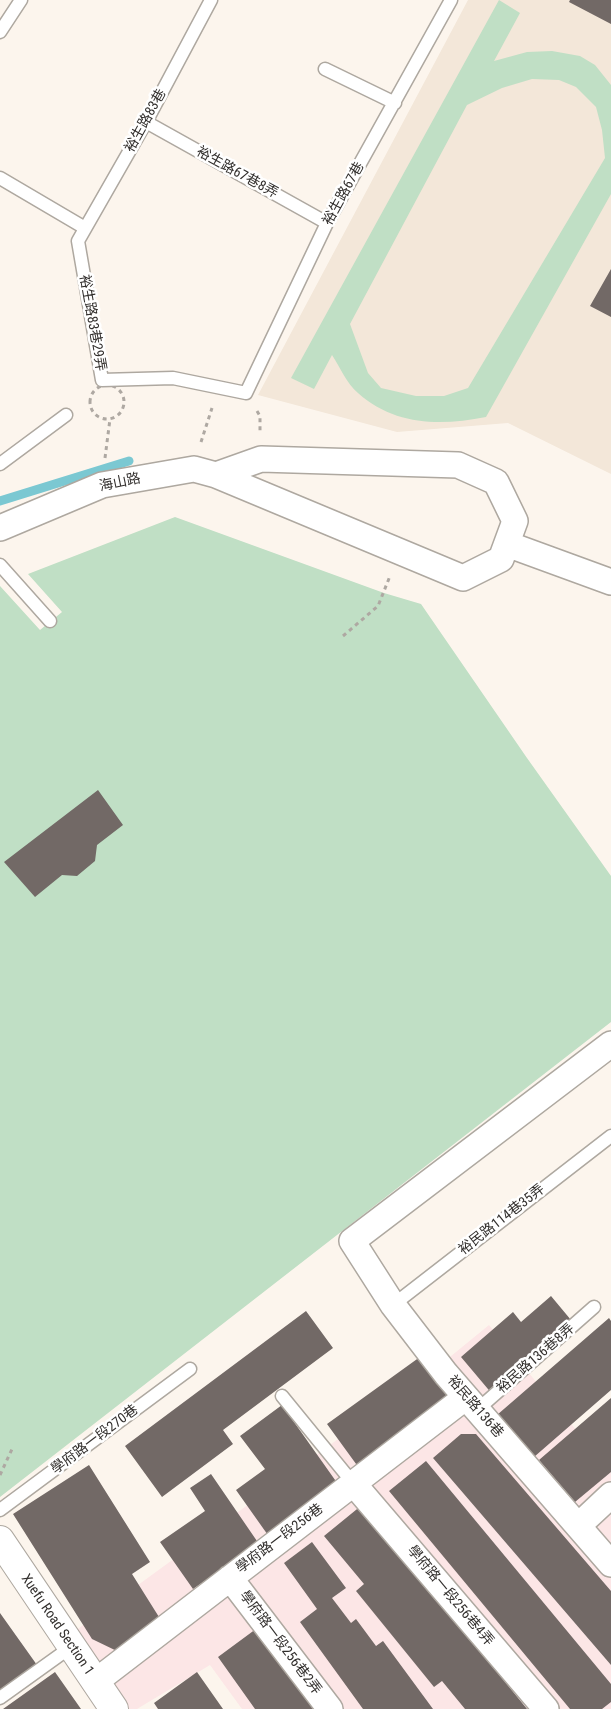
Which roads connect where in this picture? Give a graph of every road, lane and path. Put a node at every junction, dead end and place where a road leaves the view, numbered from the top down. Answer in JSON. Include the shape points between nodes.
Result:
{"nodes":[{"id":1,"x":21,"y":0,"type":"edge"},
{"id":2,"x":211,"y":0,"type":"edge"},
{"id":3,"x":451,"y":0,"type":"edge"},
{"id":4,"x":0,"y":32,"type":"edge"},
{"id":5,"x":325,"y":69,"type":"dead end"},
{"id":6,"x":395,"y":103,"type":"junction"},
{"id":7,"x":146,"y":122,"type":"junction"},
{"id":8,"x":0,"y":178,"type":"edge"},
{"id":9,"x":327,"y":223,"type":"junction"},
{"id":10,"x":85,"y":228,"type":"junction"},
{"id":11,"x":78,"y":241,"type":"joint"},
{"id":12,"x":246,"y":393,"type":"junction"},
{"id":13,"x":66,"y":415,"type":"dead end"},
{"id":14,"x":110,"y":419,"type":"dead end"},
{"id":15,"x":260,"y":460,"type":"junction"},
{"id":16,"x":0,"y":464,"type":"edge"},
{"id":17,"x":205,"y":472,"type":"junction"},
{"id":18,"x":102,"y":485,"type":"junction"},
{"id":19,"x":0,"y":528,"type":"edge"},
{"id":20,"x":507,"y":544,"type":"junction"},
{"id":21,"x":0,"y":565,"type":"edge"},
{"id":22,"x":389,"y":580,"type":"dead end"},
{"id":23,"x":611,"y":582,"type":"edge"},
{"id":24,"x":50,"y":622,"type":"dead end"},
{"id":25,"x":343,"y":636,"type":"dead end"},
{"id":26,"x":607,"y":1054,"type":"edge"},
{"id":27,"x":611,"y":1136,"type":"edge"},
{"id":28,"x":393,"y":1305,"type":"junction"},
{"id":29,"x":594,"y":1307,"type":"dead end"},
{"id":30,"x":190,"y":1369,"type":"dead end"},
{"id":31,"x":282,"y":1396,"type":"dead end"},
{"id":32,"x":471,"y":1403,"type":"junction"},
{"id":33,"x":12,"y":1447,"type":"dead end"},
{"id":34,"x":0,"y":1475,"type":"edge"},
{"id":35,"x":354,"y":1483,"type":"junction"},
{"id":36,"x":611,"y":1495,"type":"edge"},
{"id":37,"x":0,"y":1510,"type":"edge"},
{"id":38,"x":578,"y":1526,"type":"junction"},
{"id":39,"x":0,"y":1540,"type":"edge"},
{"id":40,"x":611,"y":1564,"type":"edge"},
{"id":41,"x":230,"y":1578,"type":"junction"},
{"id":42,"x":71,"y":1647,"type":"junction"},
{"id":43,"x":95,"y":1682,"type":"junction"},
{"id":44,"x":0,"y":1698,"type":"edge"},
{"id":45,"x":114,"y":1709,"type":"edge"},
{"id":46,"x":330,"y":1709,"type":"edge"},
{"id":47,"x":546,"y":1709,"type":"edge"}],
"edges":[{"from":1,"to":4,"type":"lane"},
{"from":2,"to":7,"type":"lane","name":"裕生路83巷"},
{"from":3,"to":6,"type":"lane","name":"裕生路67巷"},
{"from":5,"to":6,"type":"lane"},
{"from":6,"to":9,"type":"lane","name":"裕生路67巷"},
{"from":7,"to":9,"type":"lane","name":"裕生路67巷8弄"},
{"from":7,"to":10,"type":"lane","name":"裕生路83巷"},
{"from":8,"to":10,"type":"lane"},
{"from":9,"to":12,"type":"lane","name":"裕生路67巷"},
{"from":10,"to":11,"type":"lane","name":"裕生路83巷"},
{"from":11,"to":12,"type":"lane","name":"裕生路83巷29弄","via":[[102,380],[173,378]]},
{"from":12,"to":15,"type":"path","via":[[260,416]]},
{"from":12,"to":17,"type":"path","via":[[211,409]]},
{"from":13,"to":16,"type":"lane"},
{"from":14,"to":18,"type":"path"},
{"from":15,"to":17,"type":"street","name":"海山路"},
{"from":15,"to":20,"type":"street","name":"海山路","via":[[458,465],[496,482],[515,521]]},
{"from":17,"to":18,"type":"street","name":"海山路"},
{"from":17,"to":20,"type":"street","name":"海山路","via":[[463,578],[502,559]]},
{"from":18,"to":19,"type":"street","name":"海山路"},
{"from":20,"to":23,"type":"street"},
{"from":21,"to":24,"type":"lane"},
{"from":22,"to":25,"type":"path","via":[[378,606]]},
{"from":26,"to":28,"type":"street","name":"裕民路136巷","via":[[352,1241]]},
{"from":27,"to":28,"type":"lane","name":"裕民路114巷35弄"},
{"from":28,"to":32,"type":"street","name":"裕民路136巷"},
{"from":29,"to":32,"type":"lane","name":"裕民路136巷8弄"},
{"from":30,"to":37,"type":"lane","name":"學府路一段270巷"},
{"from":31,"to":35,"type":"lane"},
{"from":32,"to":35,"type":"street","name":"學府路一段256巷"},
{"from":32,"to":38,"type":"street","name":"裕民路136巷"},
{"from":33,"to":34,"type":"path"},
{"from":35,"to":41,"type":"street","name":"學府路一段256巷"},
{"from":35,"to":47,"type":"street","name":"學府路一段256巷4弄"},
{"from":36,"to":38,"type":"street"},
{"from":38,"to":40,"type":"street","name":"裕民路136巷"},
{"from":39,"to":42,"type":"street","name":"Xuefu Road Section 1"},
{"from":41,"to":43,"type":"street","name":"學府路一段256巷"},
{"from":41,"to":46,"type":"street","name":"學府路一段256巷2弄"},
{"from":42,"to":43,"type":"street","name":"Xuefu Road Section 1"},
{"from":42,"to":44,"type":"lane"},
{"from":43,"to":45,"type":"street","name":"Xuefu Road Section 1"}]}
